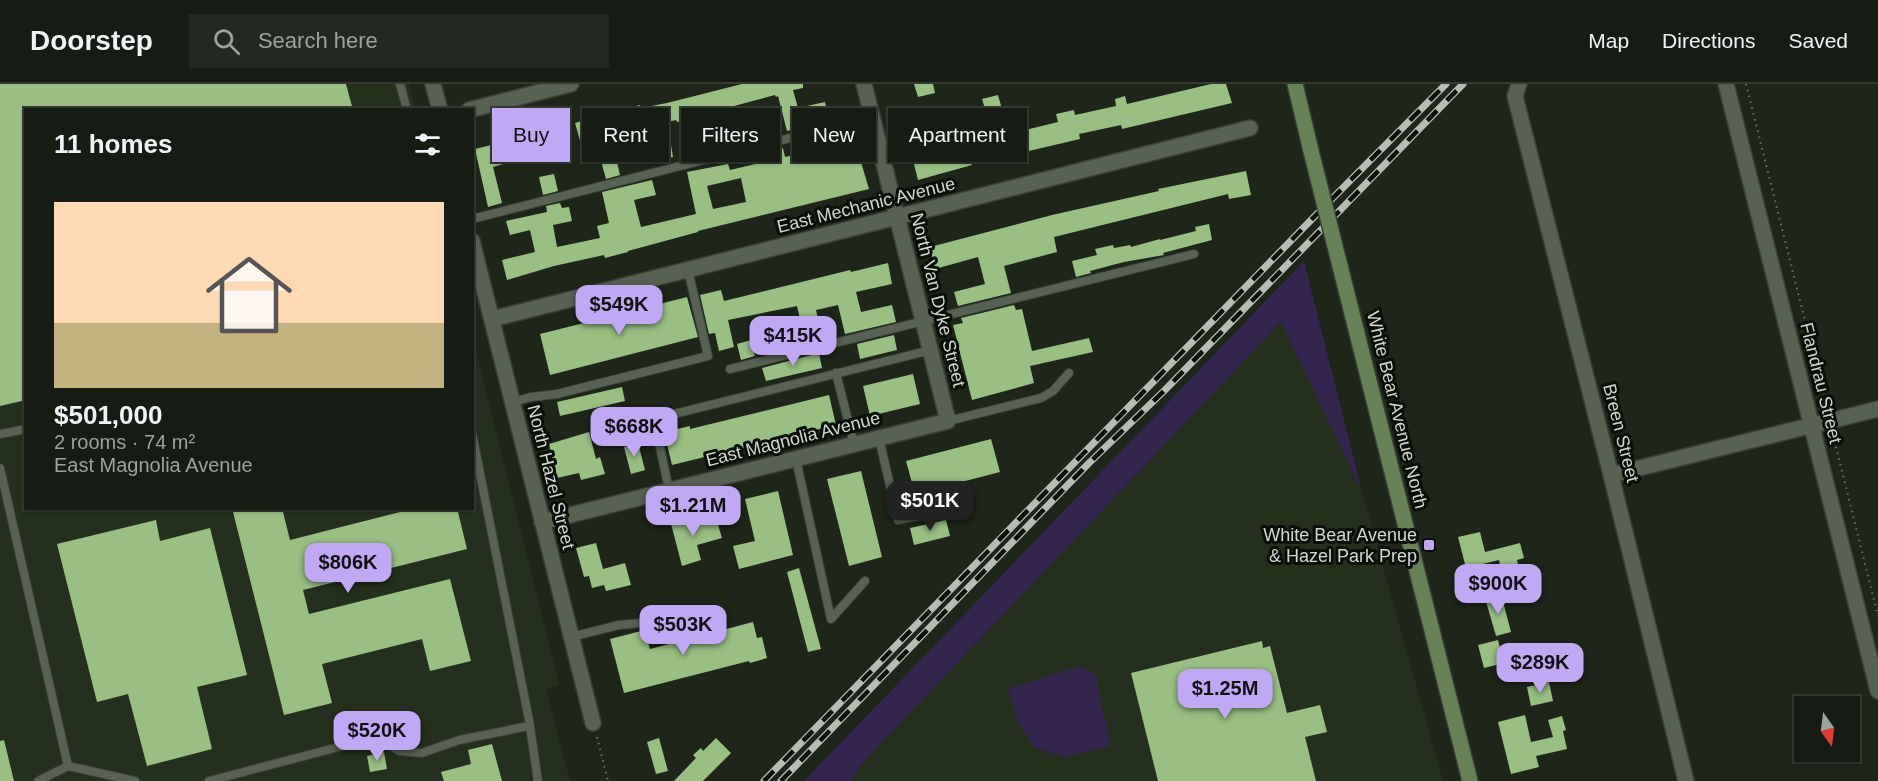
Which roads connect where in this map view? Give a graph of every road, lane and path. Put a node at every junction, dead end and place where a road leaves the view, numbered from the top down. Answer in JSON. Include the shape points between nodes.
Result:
{"nodes":[{"id":1,"x":400,"y":84,"type":"edge"},
{"id":2,"x":433,"y":84,"type":"edge"},
{"id":3,"x":571,"y":84,"type":"edge"},
{"id":4,"x":864,"y":84,"type":"edge"},
{"id":5,"x":1295,"y":84,"type":"edge"},
{"id":6,"x":1726,"y":84,"type":"edge"},
{"id":7,"x":1746,"y":84,"type":"edge"},
{"id":8,"x":1517,"y":90,"type":"edge"},
{"id":9,"x":406,"y":108,"type":"edge"},
{"id":10,"x":439,"y":108,"type":"edge"},
{"id":11,"x":870,"y":108,"type":"edge"},
{"id":12,"x":474,"y":109,"type":"edge"},
{"id":13,"x":1250,"y":128,"type":"dead end"},
{"id":14,"x":876,"y":133,"type":"edge"},
{"id":15,"x":792,"y":137,"type":"edge"},
{"id":16,"x":897,"y":217,"type":"junction"},
{"id":17,"x":474,"y":218,"type":"edge"},
{"id":18,"x":1194,"y":254,"type":"dead end"},
{"id":19,"x":474,"y":256,"type":"edge"},
{"id":20,"x":688,"y":270,"type":"junction"},
{"id":21,"x":478,"y":286,"type":"edge"},
{"id":22,"x":492,"y":319,"type":"junction"},
{"id":23,"x":924,"y":322,"type":"junction"},
{"id":24,"x":931,"y":350,"type":"junction"},
{"id":25,"x":730,"y":369,"type":"dead end"},
{"id":26,"x":836,"y":373,"type":"junction"},
{"id":27,"x":1069,"y":374,"type":"dead end"},
{"id":28,"x":513,"y":402,"type":"junction"},
{"id":29,"x":1823,"y":407,"type":"dead end"},
{"id":30,"x":1878,"y":409,"type":"edge"},
{"id":31,"x":948,"y":421,"type":"junction"},
{"id":32,"x":1811,"y":425,"type":"junction"},
{"id":33,"x":24,"y":429,"type":"edge"},
{"id":34,"x":1828,"y":433,"type":"dead end"},
{"id":35,"x":0,"y":434,"type":"edge"},
{"id":36,"x":879,"y":438,"type":"junction"},
{"id":37,"x":474,"y":443,"type":"edge"},
{"id":38,"x":854,"y":444,"type":"junction"},
{"id":39,"x":796,"y":459,"type":"junction"},
{"id":40,"x":0,"y":468,"type":"edge"},
{"id":41,"x":1611,"y":475,"type":"junction"},
{"id":42,"x":669,"y":490,"type":"junction"},
{"id":43,"x":4,"y":501,"type":"edge"},
{"id":44,"x":949,"y":510,"type":"dead end"},
{"id":45,"x":542,"y":522,"type":"junction"},
{"id":46,"x":865,"y":581,"type":"dead end"},
{"id":47,"x":694,"y":612,"type":"dead end"},
{"id":48,"x":1878,"y":616,"type":"edge"},
{"id":49,"x":571,"y":637,"type":"junction"},
{"id":50,"x":1878,"y":691,"type":"edge"},
{"id":51,"x":592,"y":723,"type":"joint"},
{"id":52,"x":529,"y":726,"type":"junction"},
{"id":53,"x":69,"y":766,"type":"junction"},
{"id":54,"x":38,"y":781,"type":"edge"},
{"id":55,"x":135,"y":781,"type":"edge"},
{"id":56,"x":209,"y":781,"type":"edge"},
{"id":57,"x":538,"y":781,"type":"edge"},
{"id":58,"x":608,"y":781,"type":"edge"},
{"id":59,"x":1470,"y":781,"type":"edge"},
{"id":60,"x":1686,"y":781,"type":"edge"}],
"edges":[{"from":1,"to":9,"type":"lane"},
{"from":2,"to":10,"type":"street"},
{"from":3,"to":12,"type":"street"},
{"from":4,"to":11,"type":"street","name":"North Van Dyke Street"},
{"from":5,"to":59,"type":"main road","name":"White Bear Avenue North","bridge":true},
{"from":6,"to":32,"type":"street","name":"Flandrau Street"},
{"from":7,"to":29,"type":"path","via":[[1825,401]]},
{"from":8,"to":41,"type":"street","name":"Breen Street"},
{"from":13,"to":16,"type":"street","name":"East Mechanic Avenue"},
{"from":14,"to":16,"type":"street","name":"North Van Dyke Street"},
{"from":15,"to":17,"type":"lane"},
{"from":16,"to":20,"type":"street","name":"East Mechanic Avenue"},
{"from":16,"to":23,"type":"street","name":"North Van Dyke Street"},
{"from":18,"to":23,"type":"lane"},
{"from":19,"to":21,"type":"street","name":"North Hazel Street"},
{"from":20,"to":22,"type":"street","name":"East Mechanic Avenue"},
{"from":20,"to":28,"type":"lane","via":[[708,356]]},
{"from":21,"to":22,"type":"street","name":"North Hazel Street"},
{"from":22,"to":28,"type":"street","name":"North Hazel Street"},
{"from":23,"to":24,"type":"street","name":"North Van Dyke Street"},
{"from":23,"to":25,"type":"lane"},
{"from":24,"to":26,"type":"lane"},
{"from":24,"to":31,"type":"street","name":"North Van Dyke Street"},
{"from":26,"to":38,"type":"lane"},
{"from":26,"to":42,"type":"lane","via":[[654,419]]},
{"from":27,"to":31,"type":"lane","via":[[1041,398]]},
{"from":28,"to":45,"type":"street","name":"North Hazel Street"},
{"from":30,"to":32,"type":"street"},
{"from":31,"to":36,"type":"street","name":"East Magnolia Avenue"},
{"from":32,"to":41,"type":"street"},
{"from":32,"to":50,"type":"street","name":"Flandrau Street"},
{"from":33,"to":35,"type":"lane"},
{"from":34,"to":48,"type":"path","via":[[1833,435]]},
{"from":36,"to":38,"type":"street","name":"East Magnolia Avenue"},
{"from":36,"to":44,"type":"lane","via":[[898,520]]},
{"from":37,"to":52,"type":"lane"},
{"from":38,"to":39,"type":"street","name":"East Magnolia Avenue"},
{"from":39,"to":42,"type":"street","name":"East Magnolia Avenue"},
{"from":39,"to":46,"type":"lane","via":[[831,619]]},
{"from":40,"to":43,"type":"lane"},
{"from":41,"to":60,"type":"street","name":"Breen Street"},
{"from":42,"to":45,"type":"street","name":"East Magnolia Avenue"},
{"from":43,"to":53,"type":"lane"},
{"from":45,"to":49,"type":"street","name":"North Hazel Street"},
{"from":47,"to":49,"type":"lane"},
{"from":49,"to":51,"type":"street","name":"North Hazel Street"},
{"from":51,"to":58,"type":"path"},
{"from":52,"to":56,"type":"lane","via":[[459,740],[422,753],[399,751],[385,742],[369,739]]},
{"from":52,"to":57,"type":"lane"},
{"from":53,"to":54,"type":"lane"},
{"from":53,"to":55,"type":"lane"}]}
